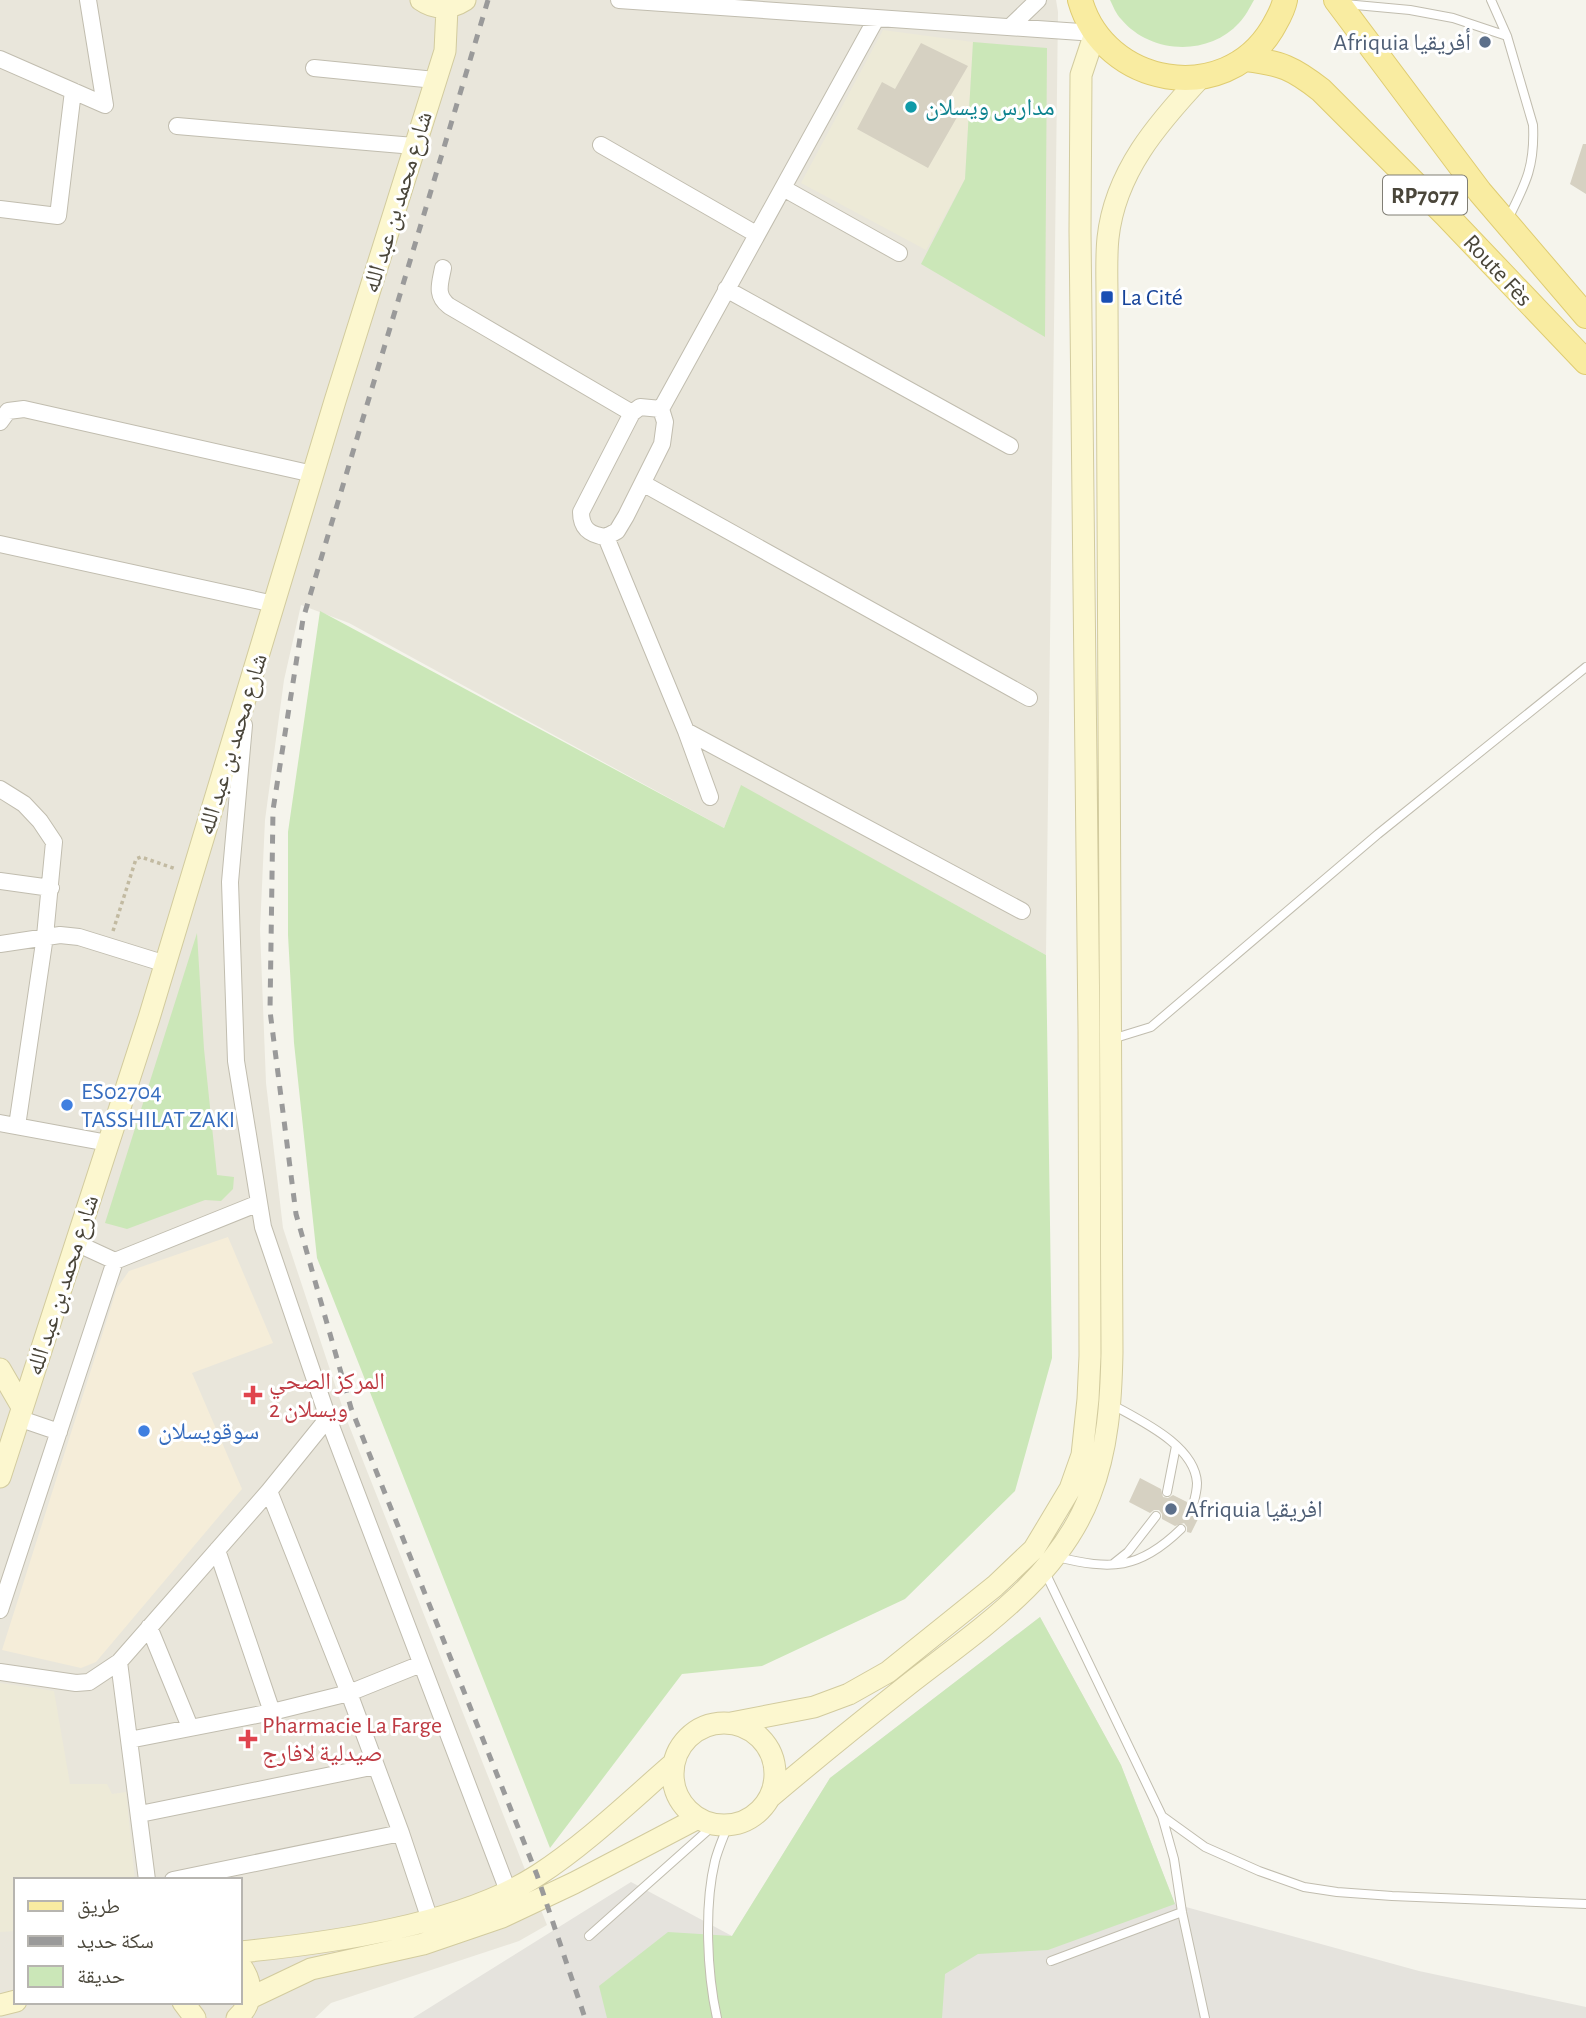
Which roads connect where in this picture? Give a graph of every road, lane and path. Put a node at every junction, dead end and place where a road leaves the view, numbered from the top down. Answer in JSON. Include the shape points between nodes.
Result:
{"nodes":[{"id":1,"x":88,"y":0,"type":"edge"},
{"id":2,"x":421,"y":0,"type":"edge"},
{"id":3,"x":619,"y":0,"type":"edge"},
{"id":4,"x":1038,"y":0,"type":"edge"},
{"id":5,"x":1080,"y":0,"type":"edge"},
{"id":6,"x":1285,"y":0,"type":"edge"},
{"id":7,"x":1491,"y":0,"type":"edge"},
{"id":8,"x":1337,"y":2,"type":"edge"},
{"id":9,"x":456,"y":4,"type":"edge"},
{"id":10,"x":876,"y":19,"type":"junction"},
{"id":11,"x":1010,"y":27,"type":"junction"},
{"id":12,"x":1095,"y":33,"type":"junction"},
{"id":13,"x":1507,"y":36,"type":"junction"},
{"id":14,"x":0,"y":58,"type":"edge"},
{"id":15,"x":1245,"y":59,"type":"junction"},
{"id":16,"x":314,"y":68,"type":"dead end"},
{"id":17,"x":1201,"y":77,"type":"junction"},
{"id":18,"x":435,"y":80,"type":"junction"},
{"id":19,"x":73,"y":91,"type":"junction"},
{"id":20,"x":177,"y":126,"type":"dead end"},
{"id":21,"x":601,"y":145,"type":"dead end"},
{"id":22,"x":414,"y":146,"type":"junction"},
{"id":23,"x":783,"y":188,"type":"junction"},
{"id":24,"x":0,"y":209,"type":"edge"},
{"id":25,"x":1506,"y":224,"type":"junction"},
{"id":26,"x":756,"y":234,"type":"junction"},
{"id":27,"x":899,"y":253,"type":"dead end"},
{"id":28,"x":443,"y":268,"type":"dead end"},
{"id":29,"x":726,"y":289,"type":"junction"},
{"id":30,"x":1586,"y":316,"type":"edge"},
{"id":31,"x":1586,"y":362,"type":"edge"},
{"id":32,"x":661,"y":409,"type":"junction"},
{"id":33,"x":632,"y":413,"type":"junction"},
{"id":34,"x":0,"y":422,"type":"edge"},
{"id":35,"x":1010,"y":446,"type":"dead end"},
{"id":36,"x":313,"y":474,"type":"junction"},
{"id":37,"x":644,"y":484,"type":"junction"},
{"id":38,"x":607,"y":537,"type":"junction"},
{"id":39,"x":0,"y":544,"type":"edge"},
{"id":40,"x":274,"y":604,"type":"junction"},
{"id":41,"x":1586,"y":667,"type":"edge"},
{"id":42,"x":246,"y":698,"type":"junction"},
{"id":43,"x":1029,"y":698,"type":"dead end"},
{"id":44,"x":686,"y":731,"type":"junction"},
{"id":45,"x":0,"y":789,"type":"edge"},
{"id":46,"x":710,"y":797,"type":"dead end"},
{"id":47,"x":192,"y":875,"type":"junction"},
{"id":48,"x":0,"y":881,"type":"edge"},
{"id":49,"x":51,"y":888,"type":"junction"},
{"id":50,"x":1022,"y":911,"type":"dead end"},
{"id":51,"x":45,"y":936,"type":"junction"},
{"id":52,"x":0,"y":944,"type":"edge"},
{"id":53,"x":108,"y":947,"type":"junction"},
{"id":54,"x":166,"y":964,"type":"junction"},
{"id":55,"x":1112,"y":1039,"type":"junction"},
{"id":56,"x":0,"y":1124,"type":"edge"},
{"id":57,"x":17,"y":1126,"type":"junction"},
{"id":58,"x":108,"y":1143,"type":"junction"},
{"id":59,"x":259,"y":1203,"type":"junction"},
{"id":60,"x":76,"y":1243,"type":"junction"},
{"id":61,"x":115,"y":1261,"type":"junction"},
{"id":62,"x":0,"y":1369,"type":"edge"},
{"id":63,"x":1088,"y":1399,"type":"junction"},
{"id":64,"x":1110,"y":1404,"type":"junction"},
{"id":65,"x":13,"y":1414,"type":"edge"},
{"id":66,"x":328,"y":1418,"type":"junction"},
{"id":67,"x":59,"y":1432,"type":"junction"},
{"id":68,"x":1176,"y":1446,"type":"junction"},
{"id":69,"x":0,"y":1477,"type":"edge"},
{"id":70,"x":269,"y":1491,"type":"junction"},
{"id":71,"x":1167,"y":1492,"type":"dead end"},
{"id":72,"x":1193,"y":1505,"type":"dead end"},
{"id":73,"x":1156,"y":1516,"type":"dead end"},
{"id":74,"x":1181,"y":1529,"type":"dead end"},
{"id":75,"x":217,"y":1550,"type":"junction"},
{"id":76,"x":1044,"y":1558,"type":"junction"},
{"id":77,"x":1110,"y":1566,"type":"junction"},
{"id":78,"x":1,"y":1605,"type":"edge"},
{"id":79,"x":149,"y":1627,"type":"junction"},
{"id":80,"x":119,"y":1662,"type":"junction"},
{"id":81,"x":421,"y":1664,"type":"junction"},
{"id":82,"x":0,"y":1672,"type":"edge"},
{"id":83,"x":349,"y":1693,"type":"junction"},
{"id":84,"x":272,"y":1712,"type":"junction"},
{"id":85,"x":731,"y":1723,"type":"junction"},
{"id":86,"x":190,"y":1727,"type":"junction"},
{"id":87,"x":129,"y":1740,"type":"junction"},
{"id":88,"x":674,"y":1763,"type":"junction"},
{"id":89,"x":376,"y":1766,"type":"junction"},
{"id":90,"x":769,"y":1798,"type":"junction"},
{"id":91,"x":140,"y":1814,"type":"junction"},
{"id":92,"x":1162,"y":1816,"type":"junction"},
{"id":93,"x":714,"y":1822,"type":"junction"},
{"id":94,"x":401,"y":1833,"type":"junction"},
{"id":95,"x":147,"y":1878,"type":"edge"},
{"id":96,"x":183,"y":1878,"type":"edge"},
{"id":97,"x":508,"y":1891,"type":"junction"},
{"id":98,"x":1586,"y":1904,"type":"edge"},
{"id":99,"x":1182,"y":1912,"type":"junction"},
{"id":100,"x":430,"y":1920,"type":"junction"},
{"id":101,"x":589,"y":1936,"type":"dead end"},
{"id":102,"x":242,"y":1952,"type":"edge"},
{"id":103,"x":1051,"y":1961,"type":"dead end"},
{"id":104,"x":242,"y":1968,"type":"edge"},
{"id":105,"x":250,"y":1998,"type":"junction"},
{"id":106,"x":237,"y":2018,"type":"edge"},
{"id":107,"x":717,"y":2018,"type":"edge"},
{"id":108,"x":1205,"y":2018,"type":"edge"}],
"edges":[{"from":1,"to":19,"type":"street","via":[[105,105]]},
{"from":2,"to":9,"type":"street","via":[[437,7]]},
{"from":3,"to":10,"type":"street"},
{"from":4,"to":11,"type":"street"},
{"from":5,"to":12,"type":"main road"},
{"from":6,"to":15,"type":"main road","via":[[1265,41]]},
{"from":7,"to":13,"type":"lane"},
{"from":8,"to":13,"type":"lane","via":[[1453,18]]},
{"from":8,"to":25,"type":"main road","name":"Route Fès","number":"RP7077"},
{"from":9,"to":18,"type":"street","name":"شارع محمد بن عبد الله"},
{"from":10,"to":11,"type":"street"},
{"from":10,"to":23,"type":"street"},
{"from":11,"to":12,"type":"street"},
{"from":12,"to":17,"type":"main road","via":[[1129,64],[1179,79]]},
{"from":12,"to":63,"type":"street","via":[[1081,75],[1080,231],[1089,1031]]},
{"from":13,"to":25,"type":"lane","via":[[1533,125],[1533,152],[1531,168]]},
{"from":14,"to":19,"type":"street"},
{"from":15,"to":17,"type":"main road"},
{"from":15,"to":31,"type":"main road","name":"Route Fès","number":"RP7077","via":[[1275,62],[1300,73],[1321,90]]},
{"from":16,"to":18,"type":"street"},
{"from":17,"to":55,"type":"street","via":[[1166,114],[1133,161],[1108,236]]},
{"from":18,"to":22,"type":"street","name":"شارع محمد بن عبد الله"},
{"from":19,"to":24,"type":"street","via":[[58,216]]},
{"from":20,"to":22,"type":"street"},
{"from":21,"to":26,"type":"street"},
{"from":22,"to":36,"type":"street","name":"شارع محمد بن عبد الله"},
{"from":23,"to":26,"type":"street"},
{"from":23,"to":27,"type":"street"},
{"from":25,"to":30,"type":"main road","name":"Route Fès","number":"RP7077"},
{"from":26,"to":29,"type":"street"},
{"from":28,"to":33,"type":"street","via":[[438,291],[441,300]]},
{"from":29,"to":32,"type":"street"},
{"from":29,"to":35,"type":"street"},
{"from":32,"to":33,"type":"street","via":[[640,407]]},
{"from":32,"to":37,"type":"street","via":[[665,422],[662,444]]},
{"from":33,"to":38,"type":"street","via":[[581,512],[587,531]]},
{"from":34,"to":36,"type":"street","via":[[8,411],[24,408]]},
{"from":36,"to":40,"type":"street","name":"شارع محمد بن عبد الله"},
{"from":37,"to":38,"type":"street","via":[[617,531]]},
{"from":37,"to":43,"type":"street"},
{"from":38,"to":44,"type":"street"},
{"from":39,"to":40,"type":"street"},
{"from":40,"to":42,"type":"street","name":"شارع محمد بن عبد الله"},
{"from":41,"to":55,"type":"lane","via":[[1378,834],[1151,1027]]},
{"from":42,"to":47,"type":"street","name":"شارع محمد بن عبد الله"},
{"from":42,"to":59,"type":"street","via":[[231,896],[236,1061]]},
{"from":44,"to":46,"type":"street"},
{"from":44,"to":50,"type":"street"},
{"from":45,"to":49,"type":"street","via":[[24,804],[54,842]]},
{"from":47,"to":53,"type":"path","via":[[136,859]]},
{"from":47,"to":54,"type":"street","name":"شارع محمد بن عبد الله"},
{"from":48,"to":49,"type":"street"},
{"from":49,"to":51,"type":"street"},
{"from":51,"to":52,"type":"street"},
{"from":51,"to":53,"type":"street","via":[[79,937]]},
{"from":51,"to":57,"type":"street"},
{"from":53,"to":54,"type":"street"},
{"from":54,"to":58,"type":"street","name":"شارع محمد بن عبد الله"},
{"from":55,"to":64,"type":"street"},
{"from":56,"to":57,"type":"street"},
{"from":57,"to":58,"type":"street"},
{"from":58,"to":60,"type":"street","name":"شارع محمد بن عبد الله"},
{"from":59,"to":61,"type":"street"},
{"from":59,"to":66,"type":"street","via":[[263,1227]]},
{"from":60,"to":61,"type":"street"},
{"from":60,"to":65,"type":"street","name":"شارع محمد بن عبد الله"},
{"from":61,"to":67,"type":"street"},
{"from":62,"to":65,"type":"street"},
{"from":63,"to":64,"type":"lane"},
{"from":63,"to":76,"type":"street","via":[[1082,1455],[1053,1520]]},
{"from":64,"to":68,"type":"lane"},
{"from":64,"to":76,"type":"street","via":[[1102,1458],[1090,1496]]},
{"from":65,"to":67,"type":"street"},
{"from":65,"to":69,"type":"street","name":"شارع محمد بن عبد الله"},
{"from":66,"to":70,"type":"street"},
{"from":66,"to":81,"type":"street"},
{"from":67,"to":78,"type":"street"},
{"from":68,"to":71,"type":"lane"},
{"from":68,"to":72,"type":"lane","via":[[1195,1475]]},
{"from":70,"to":75,"type":"street"},
{"from":70,"to":83,"type":"street"},
{"from":73,"to":77,"type":"lane","via":[[1128,1552]]},
{"from":74,"to":77,"type":"lane","via":[[1148,1555]]},
{"from":75,"to":79,"type":"street"},
{"from":75,"to":84,"type":"street"},
{"from":76,"to":77,"type":"lane"},
{"from":76,"to":85,"type":"street","via":[[995,1586],[888,1672],[849,1694],[814,1707]]},
{"from":76,"to":90,"type":"street","via":[[1009,1606]]},
{"from":76,"to":92,"type":"lane"},
{"from":79,"to":80,"type":"street"},
{"from":79,"to":86,"type":"street"},
{"from":80,"to":82,"type":"street","via":[[89,1682]]},
{"from":80,"to":87,"type":"street"},
{"from":81,"to":83,"type":"street"},
{"from":81,"to":97,"type":"street"},
{"from":83,"to":84,"type":"street"},
{"from":83,"to":89,"type":"street"},
{"from":84,"to":86,"type":"street"},
{"from":85,"to":88,"type":"street","via":[[701,1728],[679,1749]]},
{"from":85,"to":90,"type":"street","via":[[753,1733],[770,1751],[775,1783]]},
{"from":86,"to":87,"type":"street"},
{"from":87,"to":91,"type":"street"},
{"from":88,"to":93,"type":"street","via":[[673,1779],[686,1808]]},
{"from":88,"to":97,"type":"street","via":[[576,1848]]},
{"from":89,"to":91,"type":"street"},
{"from":89,"to":94,"type":"street"},
{"from":90,"to":93,"type":"street","via":[[759,1812],[744,1821]]},
{"from":91,"to":95,"type":"street"},
{"from":92,"to":98,"type":"lane","via":[[1205,1847],[1304,1887],[1392,1896]]},
{"from":92,"to":99,"type":"lane"},
{"from":93,"to":101,"type":"lane"},
{"from":93,"to":105,"type":"street","via":[[502,1917],[423,1944],[312,1969]]},
{"from":93,"to":107,"type":"lane","via":[[708,1919]]},
{"from":94,"to":96,"type":"street"},
{"from":94,"to":100,"type":"street"},
{"from":97,"to":100,"type":"street"},
{"from":99,"to":103,"type":"lane"},
{"from":99,"to":108,"type":"lane"},
{"from":100,"to":102,"type":"street"},
{"from":104,"to":105,"type":"street"},
{"from":105,"to":106,"type":"street"}]}
